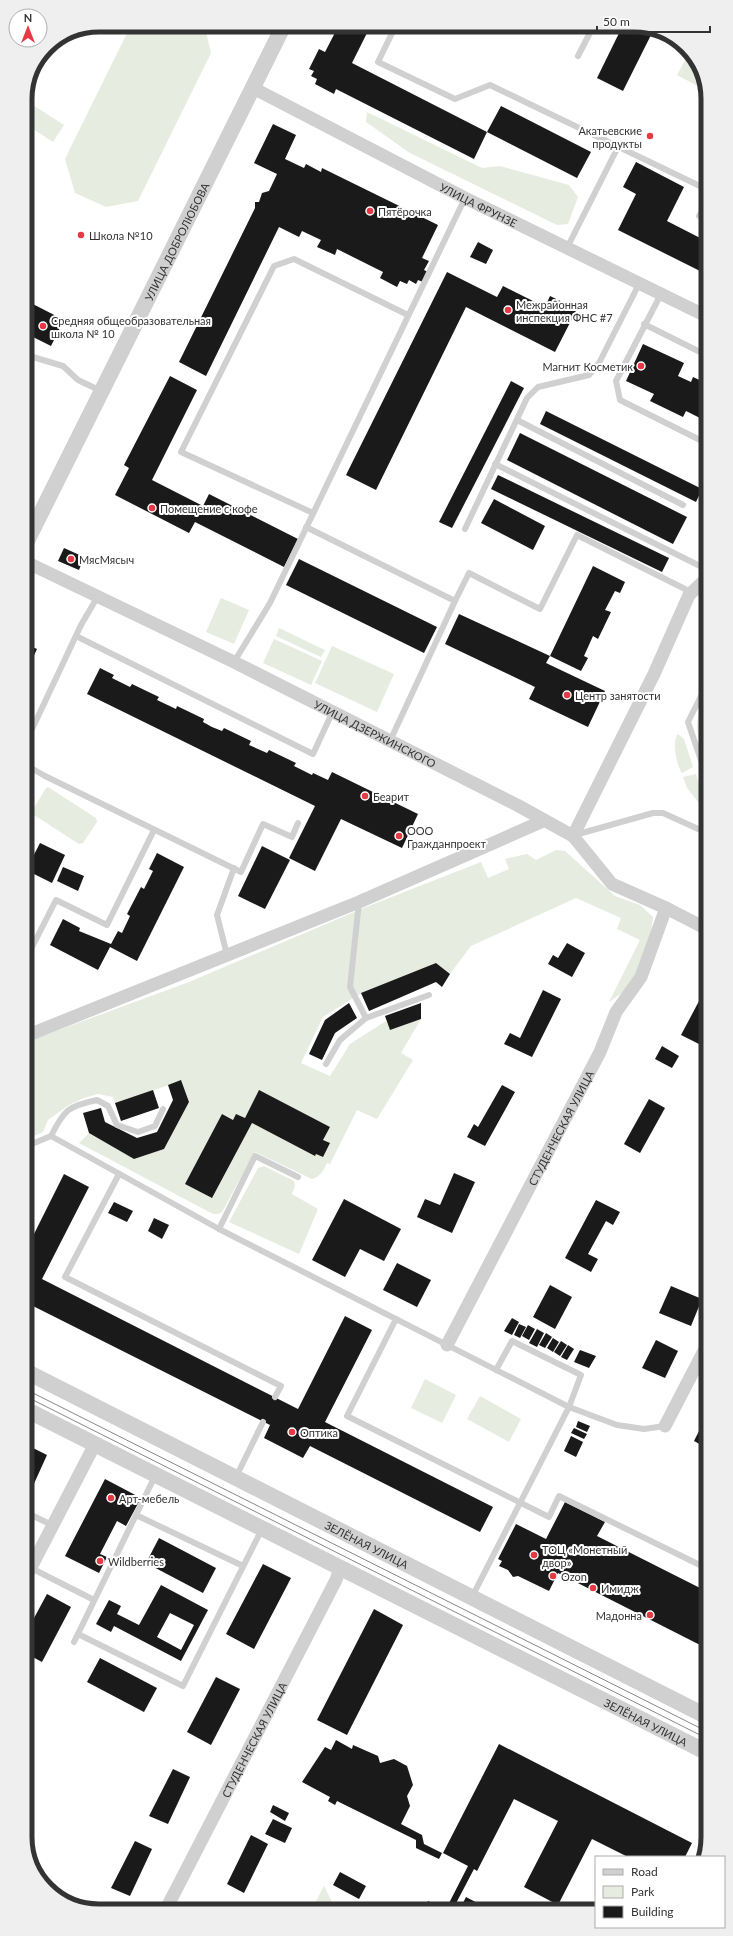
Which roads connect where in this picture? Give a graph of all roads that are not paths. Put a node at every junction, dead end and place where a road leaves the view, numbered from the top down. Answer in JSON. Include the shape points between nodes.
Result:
{"nodes":[{"id":1,"x":281,"y":32,"type":"edge"},
{"id":2,"x":393,"y":32,"type":"edge"},
{"id":3,"x":590,"y":32,"type":"edge"},
{"id":4,"x":578,"y":56,"type":"dead end"},
{"id":5,"x":253,"y":88,"type":"junction"},
{"id":6,"x":618,"y":147,"type":"junction"},
{"id":7,"x":701,"y":187,"type":"edge"},
{"id":8,"x":465,"y":198,"type":"junction"},
{"id":9,"x":567,"y":248,"type":"junction"},
{"id":10,"x":639,"y":284,"type":"junction"},
{"id":11,"x":660,"y":294,"type":"junction"},
{"id":12,"x":701,"y":314,"type":"edge"},
{"id":13,"x":408,"y":315,"type":"junction"},
{"id":14,"x":644,"y":324,"type":"junction"},
{"id":15,"x":701,"y":352,"type":"edge"},
{"id":16,"x":32,"y":357,"type":"edge"},
{"id":17,"x":102,"y":392,"type":"junction"},
{"id":18,"x":517,"y":420,"type":"junction"},
{"id":19,"x":701,"y":441,"type":"edge"},
{"id":20,"x":496,"y":464,"type":"junction"},
{"id":21,"x":683,"y":505,"type":"dead end"},
{"id":22,"x":313,"y":513,"type":"junction"},
{"id":23,"x":306,"y":527,"type":"junction"},
{"id":24,"x":465,"y":529,"type":"dead end"},
{"id":25,"x":32,"y":531,"type":"edge"},
{"id":26,"x":32,"y":565,"type":"edge"},
{"id":27,"x":701,"y":570,"type":"edge"},
{"id":28,"x":701,"y":580,"type":"edge"},
{"id":29,"x":692,"y":592,"type":"junction"},
{"id":30,"x":98,"y":596,"type":"junction"},
{"id":31,"x":455,"y":601,"type":"junction"},
{"id":32,"x":76,"y":636,"type":"junction"},
{"id":33,"x":234,"y":662,"type":"junction"},
{"id":34,"x":701,"y":696,"type":"edge"},
{"id":35,"x":333,"y":711,"type":"junction"},
{"id":36,"x":32,"y":729,"type":"edge"},
{"id":37,"x":390,"y":741,"type":"junction"},
{"id":38,"x":701,"y":760,"type":"edge"},
{"id":39,"x":32,"y":768,"type":"edge"},
{"id":40,"x":543,"y":821,"type":"junction"},
{"id":41,"x":298,"y":823,"type":"dead end"},
{"id":42,"x":154,"y":830,"type":"junction"},
{"id":43,"x":701,"y":831,"type":"edge"},
{"id":44,"x":573,"y":836,"type":"junction"},
{"id":45,"x":234,"y":868,"type":"junction"},
{"id":46,"x":359,"y":902,"type":"junction"},
{"id":47,"x":666,"y":908,"type":"junction"},
{"id":48,"x":701,"y":926,"type":"edge"},
{"id":49,"x":32,"y":947,"type":"edge"},
{"id":50,"x":227,"y":955,"type":"junction"},
{"id":51,"x":429,"y":995,"type":"dead end"},
{"id":52,"x":366,"y":1018,"type":"junction"},
{"id":53,"x":32,"y":1034,"type":"edge"},
{"id":54,"x":326,"y":1064,"type":"dead end"},
{"id":55,"x":163,"y":1109,"type":"dead end"},
{"id":56,"x":51,"y":1136,"type":"junction"},
{"id":57,"x":32,"y":1144,"type":"edge"},
{"id":58,"x":119,"y":1174,"type":"junction"},
{"id":59,"x":298,"y":1178,"type":"dead end"},
{"id":60,"x":219,"y":1229,"type":"junction"},
{"id":61,"x":396,"y":1319,"type":"junction"},
{"id":62,"x":447,"y":1345,"type":"junction"},
{"id":63,"x":701,"y":1356,"type":"edge"},
{"id":64,"x":496,"y":1370,"type":"junction"},
{"id":65,"x":32,"y":1375,"type":"edge"},
{"id":66,"x":275,"y":1397,"type":"dead end"},
{"id":67,"x":569,"y":1407,"type":"junction"},
{"id":68,"x":32,"y":1412,"type":"edge"},
{"id":69,"x":263,"y":1422,"type":"dead end"},
{"id":70,"x":665,"y":1426,"type":"joint"},
{"id":71,"x":95,"y":1444,"type":"junction"},
{"id":72,"x":156,"y":1474,"type":"junction"},
{"id":73,"x":236,"y":1477,"type":"junction"},
{"id":74,"x":521,"y":1503,"type":"junction"},
{"id":75,"x":32,"y":1515,"type":"edge"},
{"id":76,"x":136,"y":1515,"type":"junction"},
{"id":77,"x":52,"y":1525,"type":"junction"},
{"id":78,"x":262,"y":1529,"type":"junction"},
{"id":79,"x":32,"y":1566,"type":"edge"},
{"id":80,"x":243,"y":1566,"type":"junction"},
{"id":81,"x":701,"y":1566,"type":"edge"},
{"id":82,"x":340,"y":1568,"type":"junction"},
{"id":83,"x":32,"y":1573,"type":"edge"},
{"id":84,"x":472,"y":1597,"type":"junction"},
{"id":85,"x":94,"y":1600,"type":"junction"},
{"id":86,"x":78,"y":1634,"type":"junction"},
{"id":87,"x":74,"y":1642,"type":"dead end"},
{"id":88,"x":701,"y":1713,"type":"edge"},
{"id":89,"x":701,"y":1749,"type":"edge"},
{"id":90,"x":168,"y":1904,"type":"edge"}],
"edges":[{"from":1,"to":5,"type":"street","name":"УЛИЦА ДОБРОЛЮБОВА"},
{"from":2,"to":6,"type":"lane","via":[[378,62],[455,99],[490,85]]},
{"from":3,"to":4,"type":"lane"},
{"from":5,"to":8,"type":"street","name":"УЛИЦА ФРУНЗЕ"},
{"from":5,"to":17,"type":"street","name":"УЛИЦА ДОБРОЛЮБОВА"},
{"from":6,"to":7,"type":"lane"},
{"from":6,"to":9,"type":"lane"},
{"from":8,"to":9,"type":"street","name":"УЛИЦА ФРУНЗЕ"},
{"from":8,"to":13,"type":"lane"},
{"from":9,"to":10,"type":"street","name":"УЛИЦА ФРУНЗЕ"},
{"from":10,"to":11,"type":"street","name":"УЛИЦА ФРУНЗЕ"},
{"from":10,"to":18,"type":"lane","via":[[599,363],[589,375],[538,387],[527,398]]},
{"from":11,"to":12,"type":"street","name":"УЛИЦА ФРУНЗЕ"},
{"from":11,"to":14,"type":"lane"},
{"from":13,"to":22,"type":"lane"},
{"from":13,"to":22,"type":"lane","via":[[294,259],[274,266],[181,452]]},
{"from":14,"to":15,"type":"lane"},
{"from":14,"to":19,"type":"lane","via":[[616,381],[620,400]]},
{"from":16,"to":17,"type":"lane","via":[[63,366],[78,380]]},
{"from":17,"to":25,"type":"street","name":"УЛИЦА ДОБРОЛЮБОВА"},
{"from":18,"to":20,"type":"lane"},
{"from":18,"to":21,"type":"lane"},
{"from":20,"to":24,"type":"lane"},
{"from":20,"to":27,"type":"lane"},
{"from":22,"to":23,"type":"lane"},
{"from":23,"to":31,"type":"lane"},
{"from":23,"to":33,"type":"lane","via":[[270,603]]},
{"from":26,"to":30,"type":"street","name":"УЛИЦА ДЗЕРЖИНСКОГО"},
{"from":28,"to":29,"type":"street"},
{"from":29,"to":31,"type":"lane","via":[[577,535],[540,609],[469,573]]},
{"from":29,"to":44,"type":"street"},
{"from":30,"to":32,"type":"lane"},
{"from":30,"to":33,"type":"street","name":"УЛИЦА ДЗЕРЖИНСКОГО"},
{"from":31,"to":37,"type":"lane"},
{"from":32,"to":35,"type":"lane","via":[[313,754]]},
{"from":32,"to":36,"type":"lane"},
{"from":33,"to":35,"type":"street","name":"УЛИЦА ДЗЕРЖИНСКОГО"},
{"from":34,"to":38,"type":"lane","via":[[688,722]]},
{"from":35,"to":37,"type":"street","name":"УЛИЦА ДЗЕРЖИНСКОГО"},
{"from":37,"to":40,"type":"street","name":"УЛИЦА ДЗЕРЖИНСКОГО","via":[[517,805]]},
{"from":39,"to":42,"type":"lane"},
{"from":40,"to":44,"type":"street","name":"УЛИЦА ДЗЕРЖИНСКОГО"},
{"from":40,"to":46,"type":"street"},
{"from":41,"to":45,"type":"lane","via":[[292,837],[263,824],[241,872]]},
{"from":42,"to":45,"type":"lane"},
{"from":42,"to":49,"type":"lane","via":[[107,925],[56,900]]},
{"from":43,"to":44,"type":"lane","via":[[663,813],[654,813]]},
{"from":44,"to":47,"type":"street","name":"УЛИЦА ДЗЕРЖИНСКОГО","via":[[612,884]]},
{"from":45,"to":50,"type":"lane","via":[[216,915]]},
{"from":46,"to":50,"type":"street"},
{"from":46,"to":52,"type":"lane","via":[[350,986]]},
{"from":47,"to":48,"type":"street","name":"УЛИЦА ДЗЕРЖИНСКОГО"},
{"from":47,"to":62,"type":"street","name":"СТУДЕНЧЕСКАЯ УЛИЦА","via":[[641,978],[616,1012],[600,1052]]},
{"from":50,"to":53,"type":"street"},
{"from":51,"to":52,"type":"lane"},
{"from":52,"to":54,"type":"lane","via":[[340,1040]]},
{"from":55,"to":56,"type":"lane","via":[[155,1126],[138,1132],[117,1125],[108,1106],[97,1100],[76,1104],[60,1117]]},
{"from":56,"to":57,"type":"lane"},
{"from":56,"to":58,"type":"lane"},
{"from":58,"to":60,"type":"lane"},
{"from":58,"to":66,"type":"lane","via":[[65,1277],[281,1386]]},
{"from":59,"to":60,"type":"lane","via":[[256,1156]]},
{"from":60,"to":61,"type":"lane"},
{"from":61,"to":62,"type":"lane"},
{"from":61,"to":74,"type":"lane","via":[[347,1416]]},
{"from":62,"to":64,"type":"lane"},
{"from":63,"to":70,"type":"street"},
{"from":64,"to":67,"type":"lane"},
{"from":64,"to":67,"type":"lane","via":[[512,1341],[581,1376]]},
{"from":65,"to":73,"type":"street","name":"ЗЕЛЁНАЯ УЛИЦА"},
{"from":67,"to":70,"type":"lane","via":[[617,1425],[644,1429]]},
{"from":67,"to":74,"type":"lane"},
{"from":68,"to":71,"type":"street","name":"ЗЕЛЁНАЯ УЛИЦА"},
{"from":69,"to":73,"type":"lane"},
{"from":71,"to":72,"type":"street","name":"ЗЕЛЁНАЯ УЛИЦА"},
{"from":71,"to":77,"type":"street"},
{"from":72,"to":76,"type":"lane"},
{"from":72,"to":78,"type":"street","name":"ЗЕЛЁНАЯ УЛИЦА"},
{"from":73,"to":84,"type":"street","name":"ЗЕЛЁНАЯ УЛИЦА"},
{"from":74,"to":81,"type":"lane","via":[[548,1517],[559,1496]]},
{"from":74,"to":84,"type":"lane"},
{"from":75,"to":77,"type":"lane"},
{"from":76,"to":80,"type":"lane"},
{"from":76,"to":85,"type":"lane"},
{"from":77,"to":79,"type":"street"},
{"from":78,"to":80,"type":"lane"},
{"from":78,"to":82,"type":"street","name":"ЗЕЛЁНАЯ УЛИЦА"},
{"from":80,"to":86,"type":"lane","via":[[183,1686]]},
{"from":82,"to":89,"type":"street","name":"ЗЕЛЁНАЯ УЛИЦА"},
{"from":82,"to":90,"type":"street","name":"СТУДЕНЧЕСКАЯ УЛИЦА"},
{"from":83,"to":85,"type":"lane"},
{"from":84,"to":88,"type":"street","name":"ЗЕЛЁНАЯ УЛИЦА"},
{"from":85,"to":86,"type":"lane"},
{"from":86,"to":87,"type":"lane"}]}
